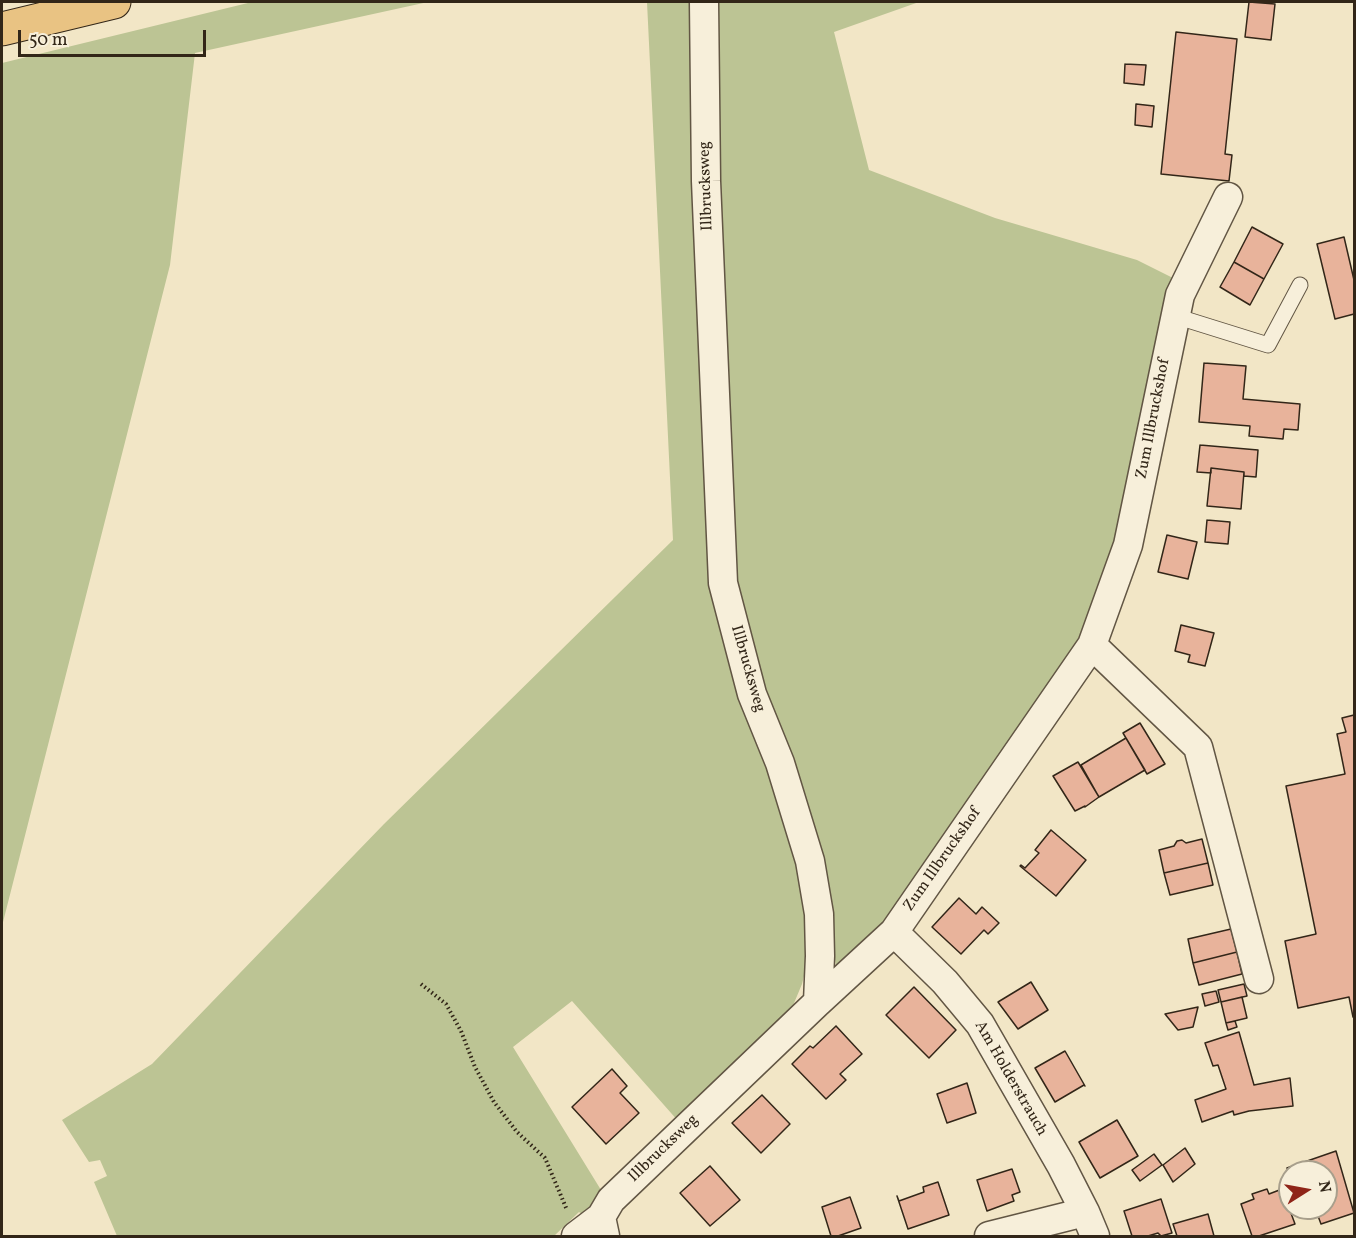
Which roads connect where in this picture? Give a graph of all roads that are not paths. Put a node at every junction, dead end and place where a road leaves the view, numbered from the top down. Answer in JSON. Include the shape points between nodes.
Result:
{"nodes":[{"id":1,"x":114,"y":2,"type":"edge"},
{"id":2,"x":704,"y":2,"type":"edge"},
{"id":3,"x":2,"y":28,"type":"edge"},
{"id":4,"x":1228,"y":197,"type":"dead end"},
{"id":5,"x":1300,"y":285,"type":"dead end"},
{"id":6,"x":1175,"y":316,"type":"junction"},
{"id":7,"x":1092,"y":645,"type":"junction"},
{"id":8,"x":894,"y":932,"type":"junction"},
{"id":9,"x":1259,"y":979,"type":"dead end"},
{"id":10,"x":818,"y":1002,"type":"junction"},
{"id":11,"x":1090,"y":1224,"type":"edge"},
{"id":12,"x":603,"y":1227,"type":"edge"},
{"id":13,"x":576,"y":1236,"type":"edge"},
{"id":14,"x":989,"y":1236,"type":"edge"}],
"edges":[{"from":1,"to":3,"type":"highway"},
{"from":2,"to":10,"type":"street","name":"Illbrucksweg","via":[[706,181],[723,583],[752,694],[780,764],[810,861],[819,914]]},
{"from":4,"to":6,"type":"street","name":"Zum Illbruckshof","via":[[1180,295]]},
{"from":5,"to":6,"type":"lane","via":[[1268,345]]},
{"from":6,"to":7,"type":"street","name":"Zum Illbruckshof","via":[[1128,545]]},
{"from":7,"to":8,"type":"street","name":"Zum Illbruckshof"},
{"from":7,"to":9,"type":"street","via":[[1198,747]]},
{"from":8,"to":10,"type":"street","name":"Zum Illbruckshof"},
{"from":8,"to":11,"type":"street","name":"Am Holderstrauch","via":[[945,982],[980,1024]]},
{"from":10,"to":12,"type":"street","name":"Illbrucksweg","via":[[611,1200]]},
{"from":11,"to":14,"type":"street","name":"Am Holderstrauch"},
{"from":12,"to":13,"type":"street","name":"Illbrucksweg"}]}
